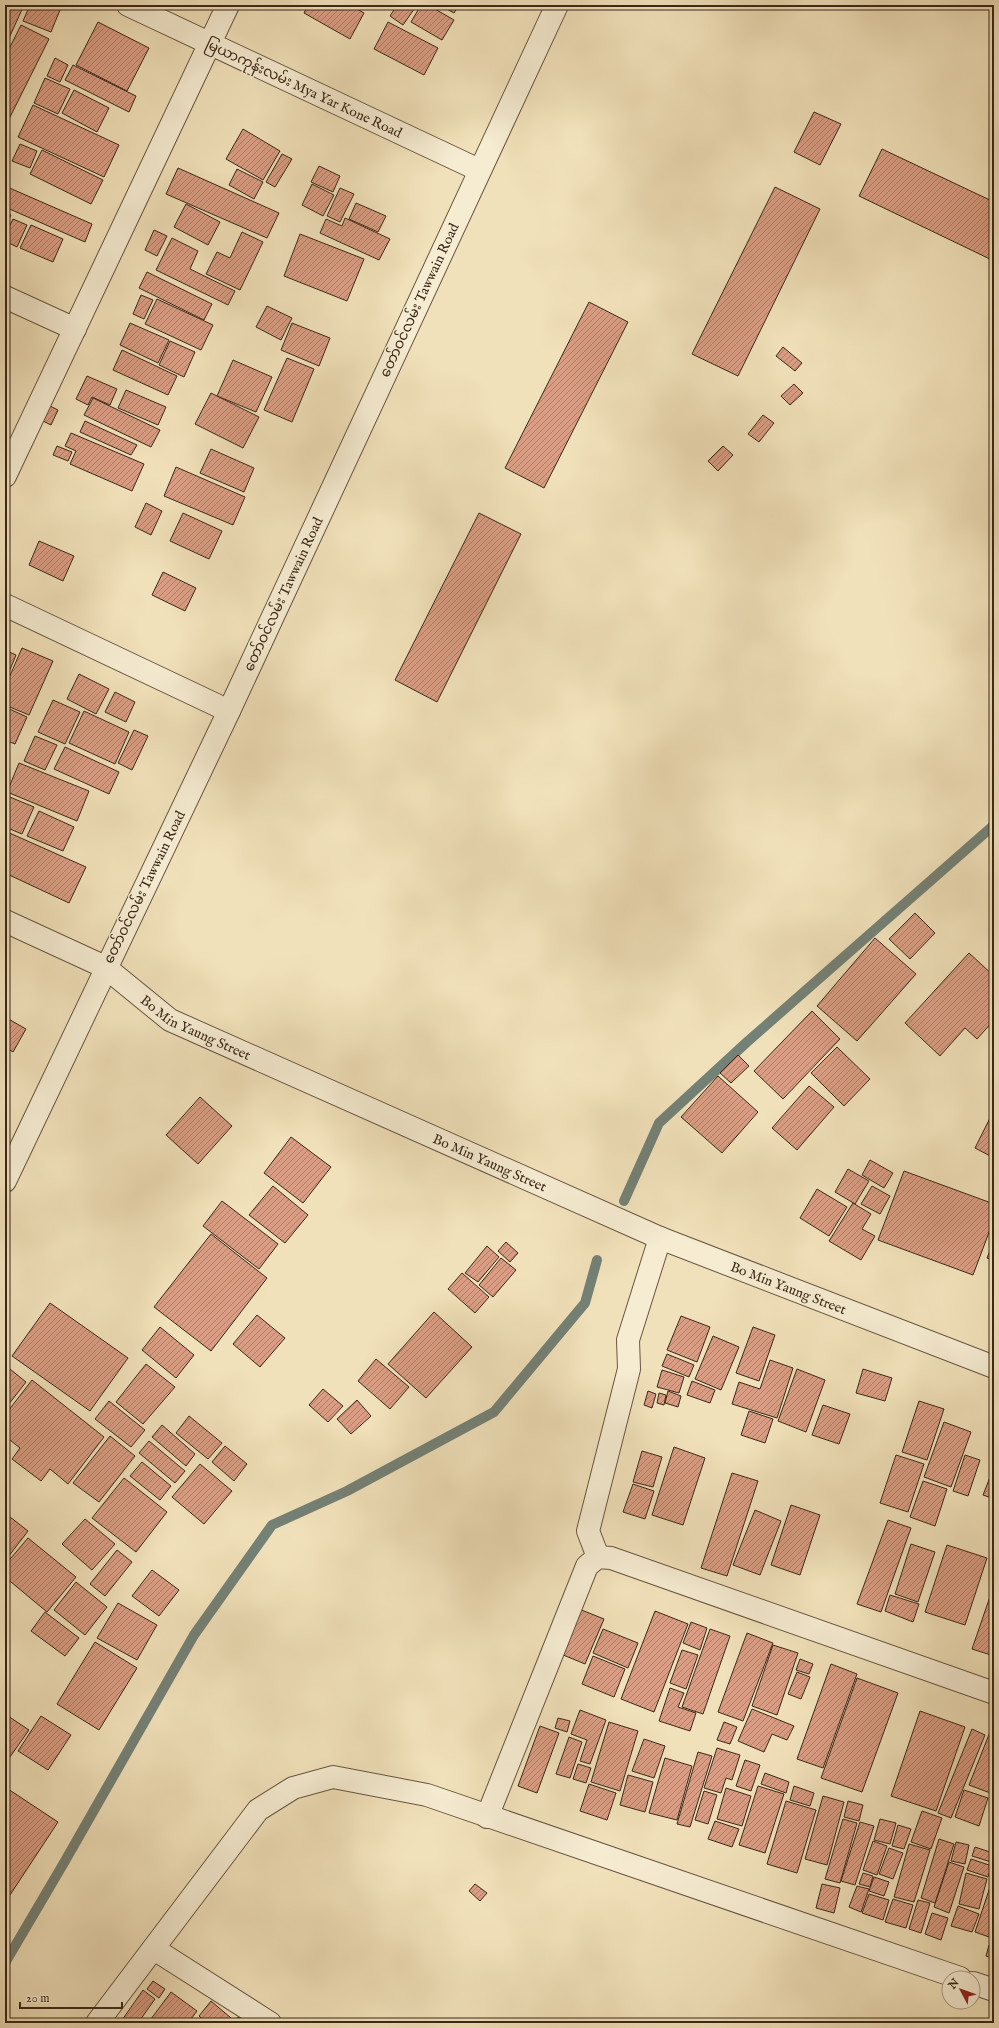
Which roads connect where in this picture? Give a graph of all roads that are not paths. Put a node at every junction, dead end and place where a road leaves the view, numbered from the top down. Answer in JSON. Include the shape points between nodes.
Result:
{"nodes":[{"id":1,"x":128,"y":5,"type":"edge"},
{"id":2,"x":228,"y":5,"type":"edge"},
{"id":3,"x":557,"y":5,"type":"edge"},
{"id":4,"x":209,"y":43,"type":"junction"},
{"id":5,"x":479,"y":170,"type":"junction"},
{"id":6,"x":5,"y":296,"type":"edge"},
{"id":7,"x":76,"y":329,"type":"junction"},
{"id":8,"x":5,"y":476,"type":"edge"},
{"id":9,"x":5,"y":606,"type":"edge"},
{"id":10,"x":229,"y":711,"type":"junction"},
{"id":11,"x":5,"y":921,"type":"edge"},
{"id":12,"x":105,"y":968,"type":"junction"},
{"id":13,"x":5,"y":1181,"type":"edge"},
{"id":14,"x":660,"y":1238,"type":"junction"},
{"id":15,"x":994,"y":1367,"type":"edge"},
{"id":16,"x":598,"y":1557,"type":"junction"},
{"id":17,"x":994,"y":1693,"type":"edge"},
{"id":18,"x":487,"y":1816,"type":"junction"},
{"id":19,"x":154,"y":1949,"type":"junction"},
{"id":20,"x":941,"y":1971,"type":"edge"},
{"id":21,"x":981,"y":1986,"type":"edge"},
{"id":22,"x":994,"y":1990,"type":"edge"},
{"id":23,"x":97,"y":2023,"type":"edge"},
{"id":24,"x":270,"y":2023,"type":"edge"}],
"edges":[{"from":1,"to":4,"type":"street","name":"မြယာကုန်းလမ်း Mya Yar Kone Road"},
{"from":2,"to":4,"type":"street"},
{"from":3,"to":5,"type":"street","name":"တော်ဝင်လမ်း Tawwain Road"},
{"from":4,"to":5,"type":"street","name":"မြယာကုန်းလမ်း Mya Yar Kone Road"},
{"from":4,"to":7,"type":"street"},
{"from":5,"to":10,"type":"street","name":"တော်ဝင်လမ်း Tawwain Road"},
{"from":6,"to":7,"type":"street"},
{"from":7,"to":8,"type":"street"},
{"from":9,"to":10,"type":"street"},
{"from":10,"to":12,"type":"street","name":"တော်ဝင်လမ်း Tawwain Road"},
{"from":11,"to":12,"type":"street","name":"Bo Min Yaung Street"},
{"from":12,"to":13,"type":"street","name":"တော်ဝင်လမ်း Tawwain Road"},
{"from":12,"to":14,"type":"street","name":"Bo Min Yaung Street","via":[[170,1020]]},
{"from":14,"to":15,"type":"street","name":"Bo Min Yaung Street"},
{"from":14,"to":16,"type":"street","via":[[628,1340],[629,1368],[588,1532]]},
{"from":16,"to":17,"type":"street","via":[[611,1558]]},
{"from":16,"to":18,"type":"street","via":[[587,1566]]},
{"from":18,"to":19,"type":"street","via":[[427,1795],[333,1777],[293,1788],[258,1810]]},
{"from":18,"to":20,"type":"street"},
{"from":19,"to":23,"type":"street"},
{"from":19,"to":24,"type":"street"},
{"from":21,"to":22,"type":"street"}]}
